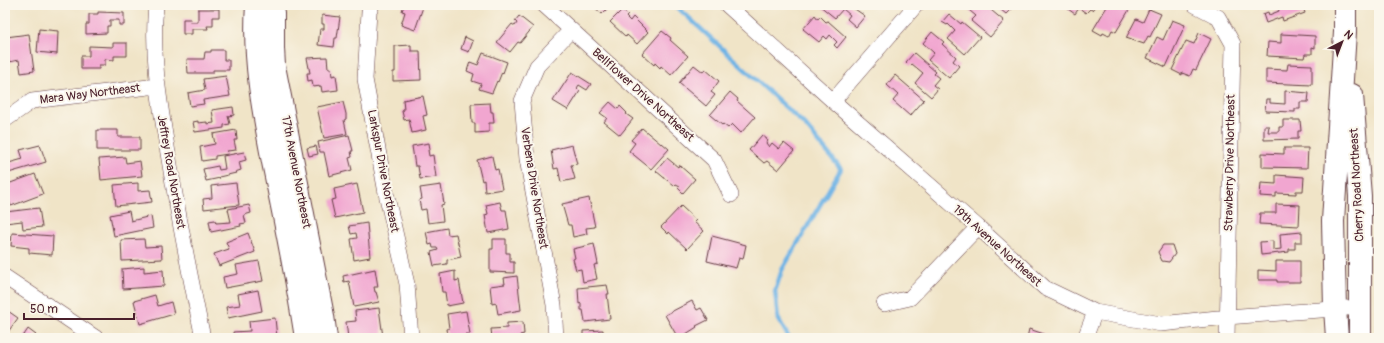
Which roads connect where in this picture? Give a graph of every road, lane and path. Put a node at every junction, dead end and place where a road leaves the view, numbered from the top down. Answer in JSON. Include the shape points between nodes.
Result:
{"nodes":[{"id":1,"x":156,"y":5,"type":"edge"},
{"id":2,"x":257,"y":5,"type":"edge"},
{"id":3,"x":272,"y":5,"type":"edge"},
{"id":4,"x":372,"y":5,"type":"edge"},
{"id":5,"x":544,"y":5,"type":"edge"},
{"id":6,"x":727,"y":5,"type":"edge"},
{"id":7,"x":916,"y":5,"type":"edge"},
{"id":8,"x":1196,"y":5,"type":"edge"},
{"id":9,"x":1344,"y":5,"type":"edge"},
{"id":10,"x":571,"y":30,"type":"junction"},
{"id":11,"x":1345,"y":32,"type":"junction"},
{"id":12,"x":157,"y":86,"type":"junction"},
{"id":13,"x":832,"y":101,"type":"junction"},
{"id":14,"x":5,"y":120,"type":"edge"},
{"id":15,"x":731,"y":195,"type":"dead end"},
{"id":16,"x":978,"y":227,"type":"junction"},
{"id":17,"x":5,"y":277,"type":"edge"},
{"id":18,"x":884,"y":304,"type":"dead end"},
{"id":19,"x":1360,"y":307,"type":"junction"},
{"id":20,"x":1335,"y":308,"type":"junction"},
{"id":21,"x":1094,"y":312,"type":"junction"},
{"id":22,"x":1227,"y":316,"type":"junction"},
{"id":23,"x":96,"y":338,"type":"edge"},
{"id":24,"x":203,"y":338,"type":"edge"},
{"id":25,"x":306,"y":338,"type":"edge"},
{"id":26,"x":326,"y":338,"type":"edge"},
{"id":27,"x":411,"y":338,"type":"edge"},
{"id":28,"x":556,"y":338,"type":"edge"},
{"id":29,"x":1084,"y":338,"type":"edge"},
{"id":30,"x":1227,"y":338,"type":"edge"},
{"id":31,"x":1337,"y":338,"type":"edge"},
{"id":32,"x":1360,"y":338,"type":"edge"}],
"edges":[{"from":1,"to":12,"type":"street","name":"Jeffrey Road Northeast"},
{"from":2,"to":25,"type":"street","name":"17th Avenue Northeast","via":[[256,53],[260,87]]},
{"from":3,"to":26,"type":"street","name":"17th Avenue Northeast","via":[[274,66],[324,316]]},
{"from":4,"to":27,"type":"street","name":"Larkspur Drive Northeast","via":[[369,12],[365,79],[386,193],[407,284]]},
{"from":5,"to":10,"type":"street","name":"Bellflower Drive Northeast"},
{"from":6,"to":13,"type":"street","name":"19th Avenue Northeast"},
{"from":7,"to":13,"type":"street"},
{"from":8,"to":22,"type":"street","name":"Strawberry Drive Northeast","via":[[1218,17],[1233,44]]},
{"from":9,"to":11,"type":"street","name":"Cherry Road Northeast"},
{"from":10,"to":15,"type":"street","name":"Bellflower Drive Northeast","via":[[714,160]]},
{"from":10,"to":28,"type":"street","name":"Verbena Drive Northeast","via":[[537,66],[522,101],[527,160],[554,305]]},
{"from":11,"to":19,"type":"street","name":"Cherry Road Northeast","via":[[1360,196]]},
{"from":11,"to":20,"type":"street","name":"Cherry Road Northeast","via":[[1333,221]]},
{"from":12,"to":14,"type":"street","name":"Mara Way Northeast","via":[[32,101]]},
{"from":12,"to":24,"type":"street","name":"Jeffrey Road Northeast","via":[[180,228]]},
{"from":13,"to":16,"type":"street","name":"19th Avenue Northeast"},
{"from":16,"to":18,"type":"street","via":[[910,298]]},
{"from":16,"to":21,"type":"street","name":"19th Avenue Northeast","via":[[1045,288]]},
{"from":17,"to":23,"type":"street"},
{"from":19,"to":20,"type":"street","name":"19th Avenue Northeast"},
{"from":19,"to":32,"type":"street","name":"Cherry Road Northeast"},
{"from":20,"to":22,"type":"street","name":"19th Avenue Northeast"},
{"from":20,"to":31,"type":"street","name":"Cherry Road Northeast"},
{"from":21,"to":22,"type":"street","name":"19th Avenue Northeast","via":[[1161,324]]},
{"from":21,"to":29,"type":"street"},
{"from":22,"to":30,"type":"street","name":"Strawberry Drive Northeast"}]}
